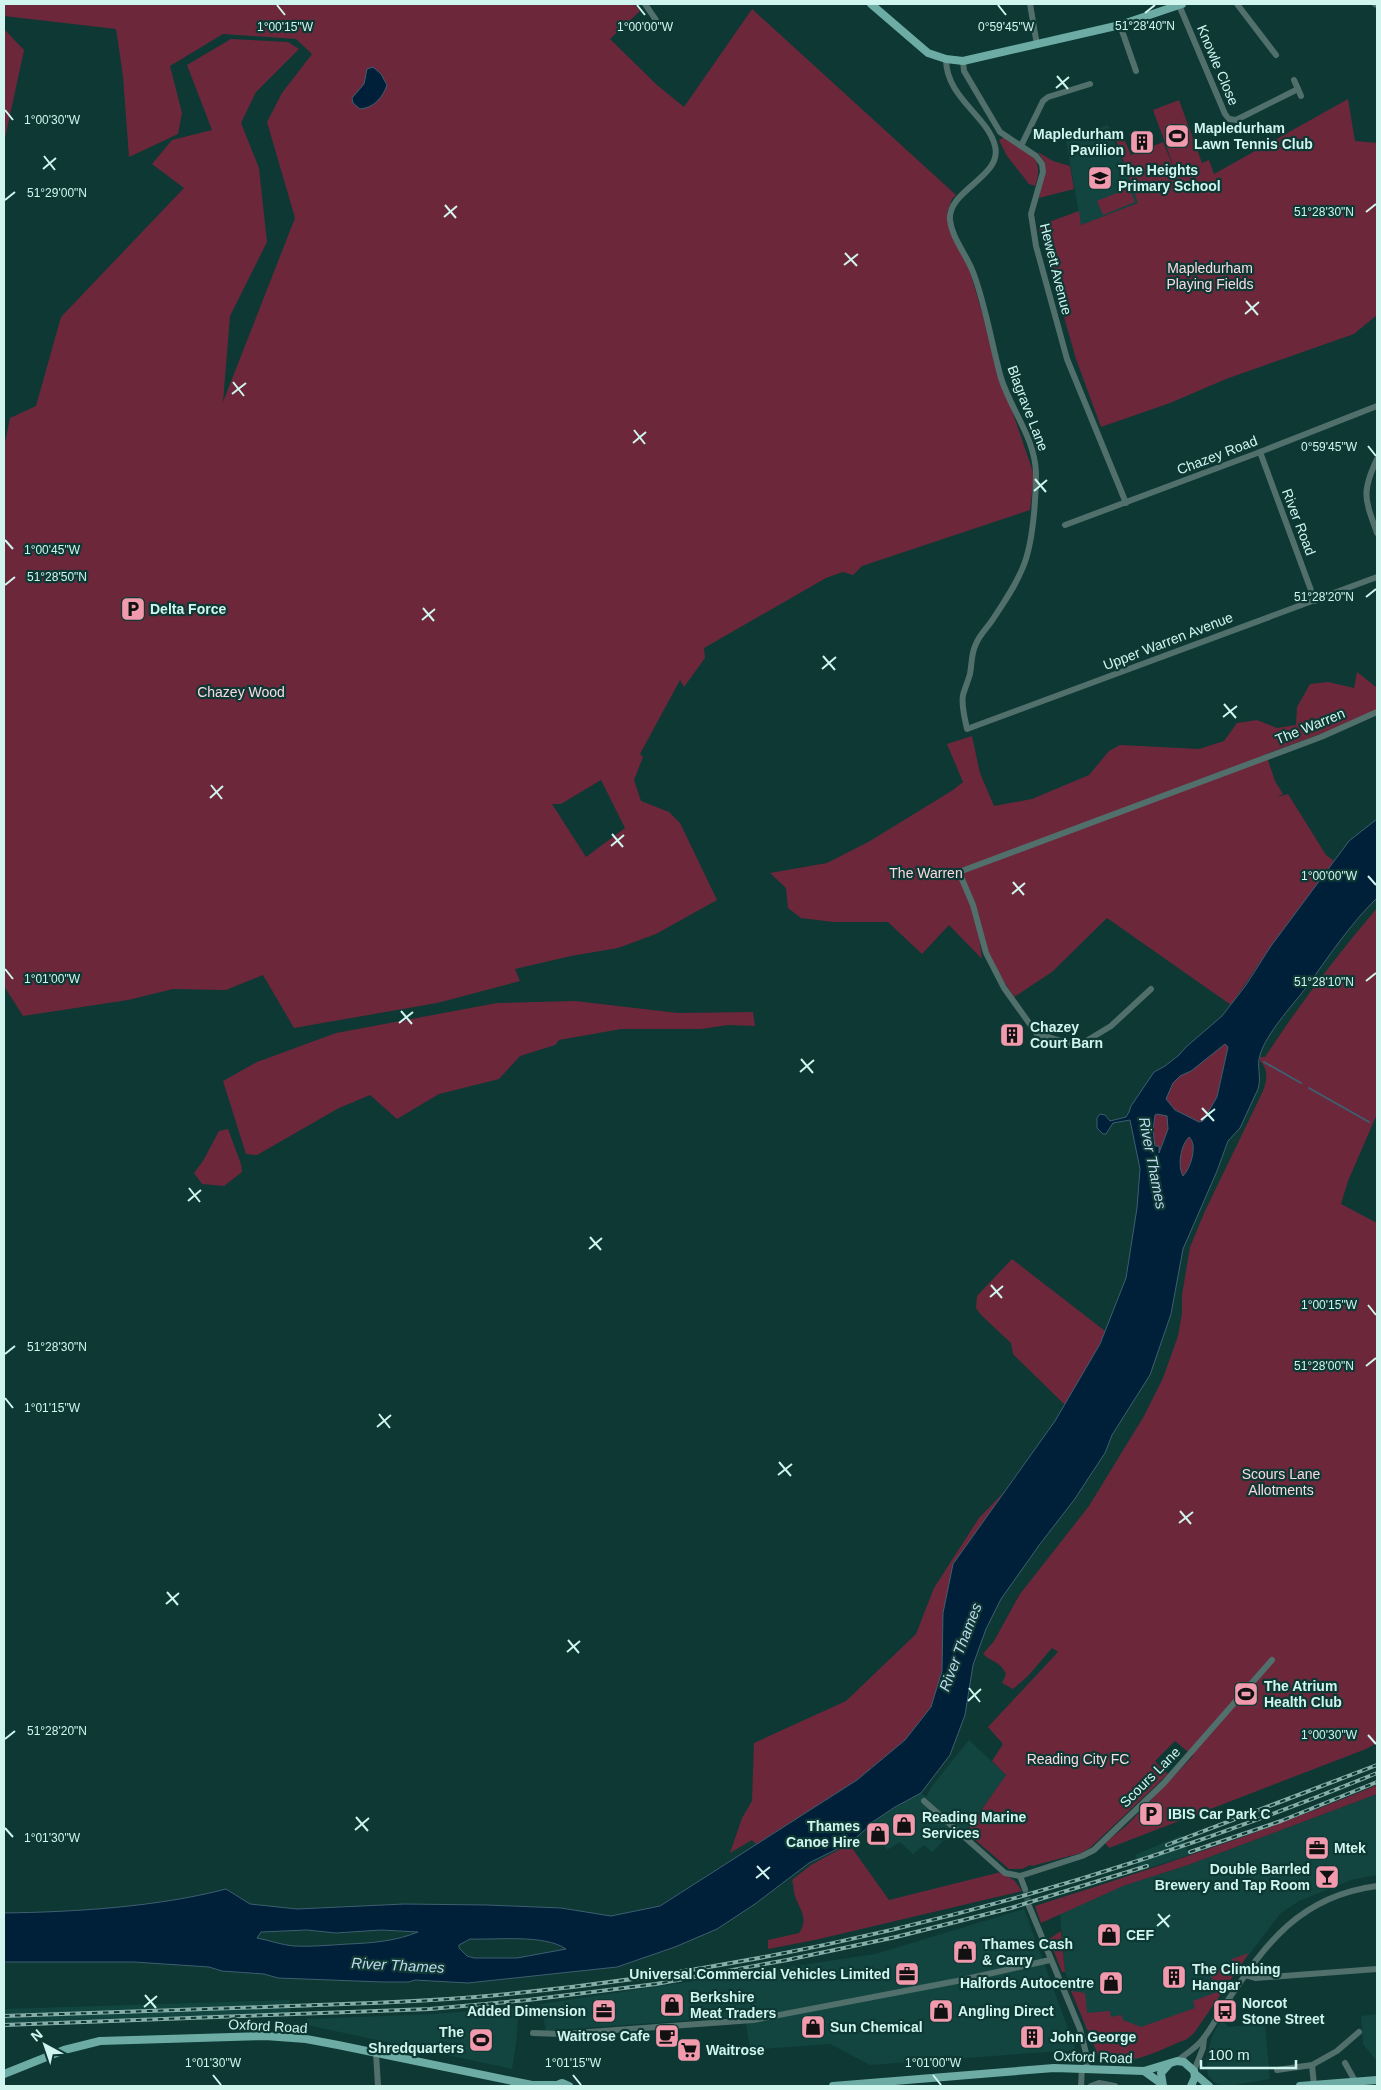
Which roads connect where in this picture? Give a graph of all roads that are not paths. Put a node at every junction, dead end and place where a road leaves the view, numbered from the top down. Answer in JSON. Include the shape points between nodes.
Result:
{"nodes":[{"id":1,"x":645,"y":4,"type":"edge"},
{"id":2,"x":871,"y":4,"type":"edge"},
{"id":3,"x":1030,"y":4,"type":"edge"},
{"id":4,"x":1181,"y":4,"type":"edge"},
{"id":5,"x":1237,"y":4,"type":"edge"},
{"id":6,"x":658,"y":23,"type":"dead end"},
{"id":7,"x":1120,"y":25,"type":"junction"},
{"id":8,"x":1037,"y":44,"type":"junction"},
{"id":9,"x":1276,"y":55,"type":"dead end"},
{"id":10,"x":946,"y":59,"type":"junction"},
{"id":11,"x":963,"y":60,"type":"junction"},
{"id":12,"x":1128,"y":74,"type":"dead end"},
{"id":13,"x":1294,"y":80,"type":"dead end"},
{"id":14,"x":1090,"y":84,"type":"dead end"},
{"id":15,"x":1298,"y":89,"type":"junction"},
{"id":16,"x":1302,"y":96,"type":"dead end"},
{"id":17,"x":1000,"y":132,"type":"junction"},
{"id":18,"x":991,"y":136,"type":"junction"},
{"id":19,"x":1021,"y":146,"type":"junction"},
{"id":20,"x":1376,"y":409,"type":"edge"},
{"id":21,"x":1260,"y":452,"type":"junction"},
{"id":22,"x":1377,"y":459,"type":"edge"},
{"id":23,"x":1126,"y":503,"type":"junction"},
{"id":24,"x":1065,"y":525,"type":"dead end"},
{"id":25,"x":1377,"y":533,"type":"edge"},
{"id":26,"x":1377,"y":577,"type":"edge"},
{"id":27,"x":1316,"y":601,"type":"junction"},
{"id":28,"x":1377,"y":712,"type":"edge"},
{"id":29,"x":968,"y":729,"type":"joint"},
{"id":30,"x":1151,"y":989,"type":"dead end"},
{"id":31,"x":1272,"y":1660,"type":"dead end"},
{"id":32,"x":924,"y":1802,"type":"dead end"},
{"id":33,"x":1020,"y":1876,"type":"junction"},
{"id":34,"x":1377,"y":1886,"type":"edge"},
{"id":35,"x":1024,"y":1889,"type":"tunnel mouth"},
{"id":36,"x":1029,"y":1906,"type":"tunnel mouth"},
{"id":37,"x":1050,"y":1960,"type":"junction"},
{"id":38,"x":1377,"y":1969,"type":"edge"},
{"id":39,"x":1245,"y":1975,"type":"junction"},
{"id":40,"x":1359,"y":2032,"type":"dead end"},
{"id":41,"x":533,"y":2033,"type":"dead end"},
{"id":42,"x":1204,"y":2038,"type":"junction"},
{"id":43,"x":376,"y":2053,"type":"junction"},
{"id":44,"x":1174,"y":2062,"type":"junction"},
{"id":45,"x":1345,"y":2063,"type":"dead end"},
{"id":46,"x":1312,"y":2064,"type":"junction"},
{"id":47,"x":1084,"y":2069,"type":"junction"},
{"id":48,"x":1277,"y":2070,"type":"dead end"},
{"id":49,"x":1144,"y":2071,"type":"junction"},
{"id":50,"x":1194,"y":2072,"type":"junction"},
{"id":51,"x":4,"y":2074,"type":"edge"},
{"id":52,"x":1377,"y":2080,"type":"edge"},
{"id":53,"x":1356,"y":2082,"type":"junction"},
{"id":54,"x":1314,"y":2084,"type":"junction"},
{"id":55,"x":1162,"y":2085,"type":"edge"},
{"id":56,"x":378,"y":2086,"type":"edge"},
{"id":57,"x":533,"y":2086,"type":"edge"},
{"id":58,"x":555,"y":2086,"type":"edge"},
{"id":59,"x":569,"y":2086,"type":"edge"},
{"id":60,"x":833,"y":2086,"type":"edge"},
{"id":61,"x":1081,"y":2086,"type":"edge"},
{"id":62,"x":1091,"y":2086,"type":"edge"},
{"id":63,"x":1115,"y":2086,"type":"edge"},
{"id":64,"x":1191,"y":2086,"type":"edge"},
{"id":65,"x":1209,"y":2086,"type":"edge"},
{"id":66,"x":1300,"y":2086,"type":"edge"}],
"edges":[{"from":1,"to":6,"type":"street"},
{"from":2,"to":10,"type":"main road","via":[[928,53]]},
{"from":3,"to":8,"type":"street"},
{"from":4,"to":7,"type":"main road"},
{"from":4,"to":15,"type":"street","name":"Knowle Close","via":[[1229,119],[1236,120]]},
{"from":5,"to":9,"type":"street"},
{"from":7,"to":8,"type":"main road"},
{"from":7,"to":12,"type":"street","via":[[1138,70]]},
{"from":8,"to":11,"type":"main road"},
{"from":10,"to":11,"type":"main road"},
{"from":10,"to":18,"type":"street","via":[[948,76],[962,100]]},
{"from":11,"to":17,"type":"street","name":"Hewett Avenue","via":[[964,71]]},
{"from":13,"to":15,"type":"street"},
{"from":14,"to":19,"type":"street","via":[[1043,101]]},
{"from":15,"to":16,"type":"street"},
{"from":17,"to":18,"type":"street"},
{"from":17,"to":19,"type":"street","name":"Hewett Avenue"},
{"from":18,"to":29,"type":"street","name":"Blagrave Lane","via":[[996,157],[953,205],[950,221],[977,282],[1002,378],[1029,440],[1036,482],[1024,565],[973,654],[963,697]]},
{"from":19,"to":23,"type":"street","name":"Hewett Avenue","via":[[1038,158],[1043,168],[1032,206],[1031,223],[1067,359]]},
{"from":20,"to":21,"type":"street","name":"Chazey Road"},
{"from":21,"to":23,"type":"street","name":"Chazey Road"},
{"from":21,"to":27,"type":"street","name":"River Road"},
{"from":22,"to":25,"type":"street","via":[[1367,481],[1365,496]]},
{"from":23,"to":24,"type":"street","name":"Chazey Road"},
{"from":26,"to":27,"type":"street","name":"Upper Warren Avenue"},
{"from":27,"to":29,"type":"street","name":"Upper Warren Avenue"},
{"from":28,"to":30,"type":"street","name":"The Warren","via":[[1321,737],[959,872],[973,905],[986,953],[1004,988],[1037,1034],[1078,1046],[1111,1026]]},
{"from":31,"to":33,"type":"street","name":"Scours Lane","via":[[1164,1783],[1094,1850]]},
{"from":32,"to":33,"type":"street","via":[[1005,1873]]},
{"from":33,"to":35,"type":"street"},
{"from":34,"to":39,"type":"street","via":[[1341,1894],[1305,1912],[1274,1938]]},
{"from":36,"to":37,"type":"street"},
{"from":37,"to":41,"type":"street","via":[[753,2020],[561,2034]]},
{"from":37,"to":47,"type":"street","via":[[1080,2029],[1086,2053]]},
{"from":38,"to":39,"type":"street","via":[[1256,1978]]},
{"from":39,"to":42,"type":"street"},
{"from":40,"to":46,"type":"street","via":[[1337,2051]]},
{"from":42,"to":44,"type":"street"},
{"from":42,"to":50,"type":"street"},
{"from":43,"to":51,"type":"main road","name":"Oxford Road","via":[[306,2039],[272,2036],[128,2039],[75,2047]]},
{"from":43,"to":56,"type":"street"},
{"from":43,"to":57,"type":"main road","name":"Oxford Road"},
{"from":44,"to":49,"type":"main road","name":"Oxford Road"},
{"from":44,"to":50,"type":"main road","via":[[1190,2065]]},
{"from":44,"to":55,"type":"main road","via":[[1161,2073]]},
{"from":45,"to":53,"type":"street"},
{"from":46,"to":48,"type":"street"},
{"from":46,"to":54,"type":"street"},
{"from":47,"to":49,"type":"main road","name":"Oxford Road"},
{"from":47,"to":60,"type":"main road","name":"Oxford Road","via":[[1054,2068]]},
{"from":47,"to":61,"type":"street"},
{"from":49,"to":55,"type":"main road","name":"Oxford Road"},
{"from":50,"to":64,"type":"main road"},
{"from":50,"to":65,"type":"main road"},
{"from":52,"to":53,"type":"main road"},
{"from":53,"to":54,"type":"main road"},
{"from":54,"to":66,"type":"main road"},
{"from":57,"to":58,"type":"main road","name":"Oxford Road"},
{"from":58,"to":59,"type":"main road","name":"Oxford Road","via":[[562,2083]]},
{"from":62,"to":63,"type":"street","name":"Oxford Road","via":[[1099,2083]]}]}
